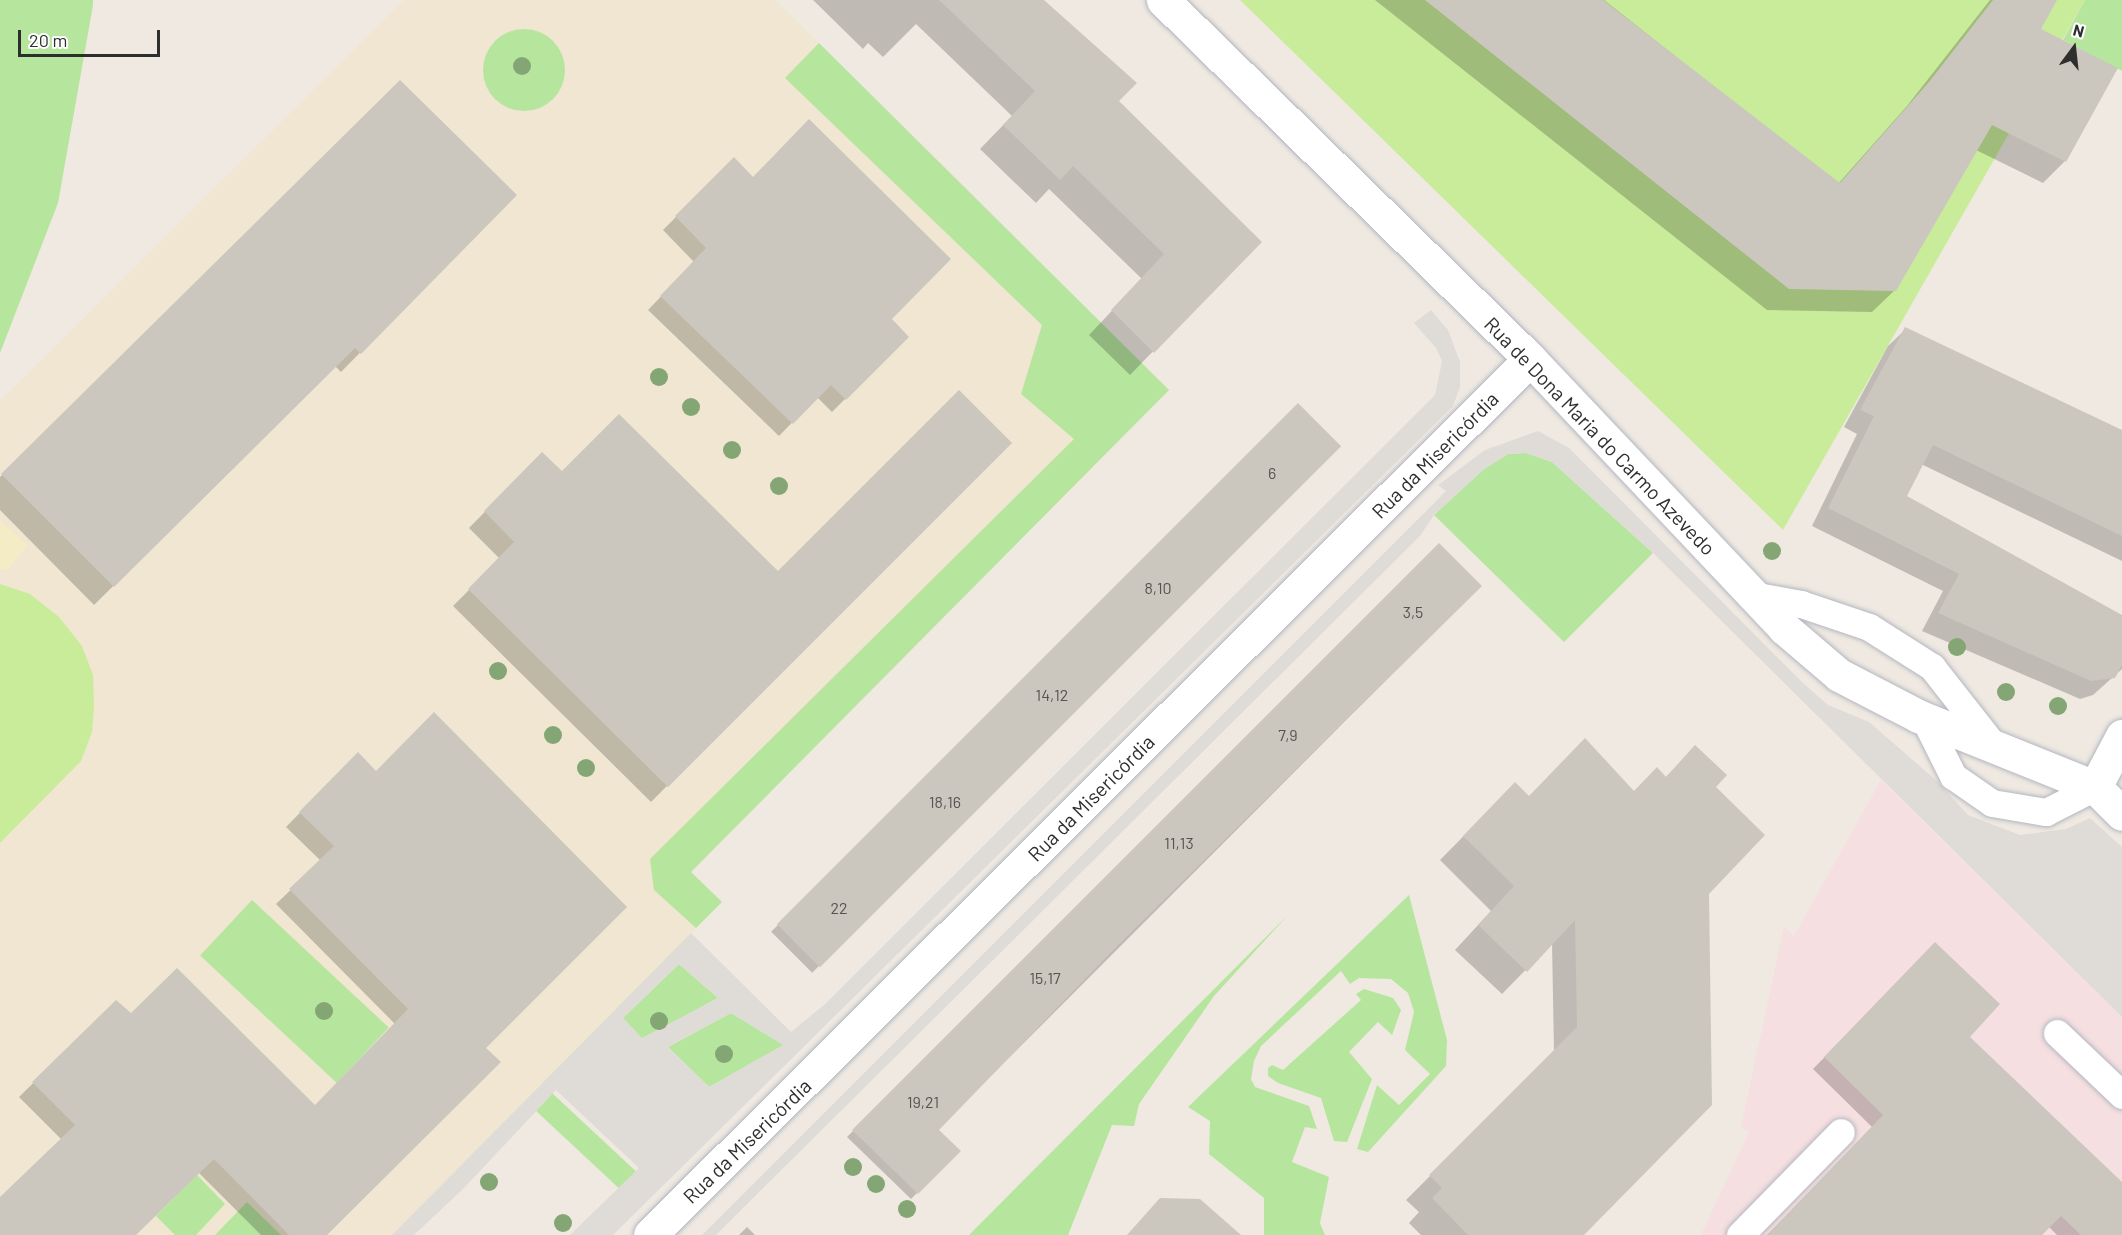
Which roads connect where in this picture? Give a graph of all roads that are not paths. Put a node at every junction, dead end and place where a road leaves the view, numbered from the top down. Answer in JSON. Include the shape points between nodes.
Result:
{"nodes":[{"id":1,"x":1163,"y":0,"type":"edge"},
{"id":2,"x":1530,"y":359,"type":"junction"},
{"id":3,"x":1752,"y":596,"type":"junction"},
{"id":4,"x":1924,"y":718,"type":"junction"},
{"id":5,"x":2122,"y":736,"type":"edge"},
{"id":6,"x":1994,"y":746,"type":"junction"},
{"id":7,"x":2095,"y":787,"type":"junction"},
{"id":8,"x":2122,"y":814,"type":"edge"},
{"id":9,"x":2057,"y":1033,"type":"dead end"},
{"id":10,"x":2122,"y":1095,"type":"edge"},
{"id":11,"x":1841,"y":1132,"type":"dead end"},
{"id":12,"x":650,"y":1235,"type":"edge"},
{"id":13,"x":1740,"y":1235,"type":"edge"}],
"edges":[{"from":1,"to":2,"type":"street","name":"Rua de Dona Maria do Carmo Azevedo"},
{"from":2,"to":3,"type":"street","name":"Rua de Dona Maria do Carmo Azevedo"},
{"from":2,"to":12,"type":"street","name":"Rua da Misericórdia"},
{"from":3,"to":4,"type":"street","name":"Rua de Dona Maria do Carmo Azevedo","via":[[1839,675]]},
{"from":3,"to":6,"type":"lane","via":[[1801,604],[1869,627],[1932,667]]},
{"from":4,"to":6,"type":"street","name":"Rua de Dona Maria do Carmo Azevedo"},
{"from":4,"to":7,"type":"lane","via":[[1953,776],[1992,803],[2046,812]]},
{"from":5,"to":7,"type":"street"},
{"from":6,"to":7,"type":"street","name":"Rua de Dona Maria do Carmo Azevedo"},
{"from":7,"to":8,"type":"street"},
{"from":9,"to":10,"type":"lane"},
{"from":11,"to":13,"type":"lane"}]}
